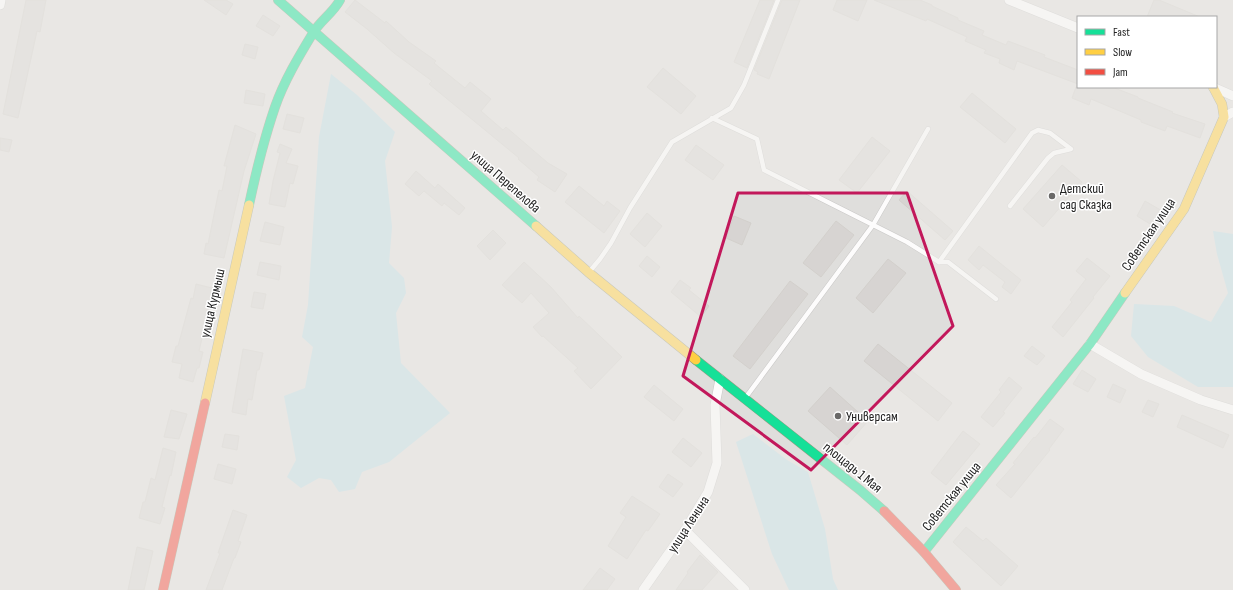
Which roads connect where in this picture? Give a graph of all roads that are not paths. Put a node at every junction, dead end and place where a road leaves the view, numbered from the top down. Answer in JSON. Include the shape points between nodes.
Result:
{"nodes":[{"id":1,"x":1,"y":0,"type":"edge"},
{"id":2,"x":278,"y":0,"type":"edge"},
{"id":3,"x":340,"y":0,"type":"edge"},
{"id":4,"x":778,"y":0,"type":"edge"},
{"id":5,"x":1009,"y":0,"type":"edge"},
{"id":6,"x":0,"y":5,"type":"edge"},
{"id":7,"x":1077,"y":28,"type":"edge"},
{"id":8,"x":314,"y":31,"type":"junction"},
{"id":9,"x":1214,"y":88,"type":"edge"},
{"id":10,"x":1215,"y":88,"type":"edge"},
{"id":11,"x":1233,"y":96,"type":"edge"},
{"id":12,"x":1233,"y":112,"type":"edge"},
{"id":13,"x":1224,"y":117,"type":"junction"},
{"id":14,"x":712,"y":118,"type":"junction"},
{"id":15,"x":928,"y":129,"type":"dead end"},
{"id":16,"x":1010,"y":206,"type":"dead end"},
{"id":17,"x":873,"y":225,"type":"junction"},
{"id":18,"x":939,"y":262,"type":"junction"},
{"id":19,"x":588,"y":272,"type":"junction"},
{"id":20,"x":996,"y":299,"type":"dead end"},
{"id":21,"x":1090,"y":344,"type":"junction"},
{"id":22,"x":720,"y":379,"type":"junction"},
{"id":23,"x":745,"y":399,"type":"junction"},
{"id":24,"x":1233,"y":410,"type":"edge"},
{"id":25,"x":685,"y":530,"type":"junction"},
{"id":26,"x":924,"y":552,"type":"junction"},
{"id":27,"x":163,"y":590,"type":"edge"},
{"id":28,"x":643,"y":590,"type":"edge"},
{"id":29,"x":745,"y":590,"type":"edge"},
{"id":30,"x":956,"y":590,"type":"edge"}],
"edges":[{"from":1,"to":6,"type":"street"},
{"from":2,"to":8,"type":"street","name":"улица Перепелова"},
{"from":3,"to":8,"type":"street","name":"улица Курмыш"},
{"from":4,"to":14,"type":"lane","via":[[744,85],[731,108]]},
{"from":5,"to":7,"type":"street"},
{"from":8,"to":19,"type":"street","name":"улица Перепелова"},
{"from":8,"to":27,"type":"street","name":"улица Курмыш","via":[[289,74],[275,106],[256,173]]},
{"from":9,"to":13,"type":"street","via":[[1222,104]]},
{"from":10,"to":11,"type":"street"},
{"from":12,"to":13,"type":"street"},
{"from":13,"to":21,"type":"street","name":"Советская улица","via":[[1184,209]]},
{"from":14,"to":17,"type":"lane","via":[[757,139],[764,170]]},
{"from":14,"to":19,"type":"lane","via":[[672,142],[611,243]]},
{"from":15,"to":17,"type":"lane"},
{"from":16,"to":18,"type":"lane","via":[[1048,158],[1054,153],[1071,149],[1050,134],[1038,130],[1032,133]]},
{"from":17,"to":18,"type":"lane"},
{"from":17,"to":23,"type":"lane"},
{"from":18,"to":20,"type":"lane","via":[[948,262]]},
{"from":19,"to":22,"type":"street","name":"улица Перепелова"},
{"from":21,"to":24,"type":"street","via":[[1141,374],[1201,400]]},
{"from":21,"to":26,"type":"street","name":"Советская улица"},
{"from":22,"to":23,"type":"street","name":"площадь 1 Мая"},
{"from":22,"to":25,"type":"street","name":"улица Ленина","via":[[715,404],[717,463],[708,492]]},
{"from":23,"to":26,"type":"street","name":"площадь 1 Мая","via":[[860,490],[889,515]]},
{"from":25,"to":28,"type":"street","name":"улица Ленина"},
{"from":25,"to":29,"type":"street"},
{"from":26,"to":30,"type":"street","name":"площадь 1 Мая"}]}
